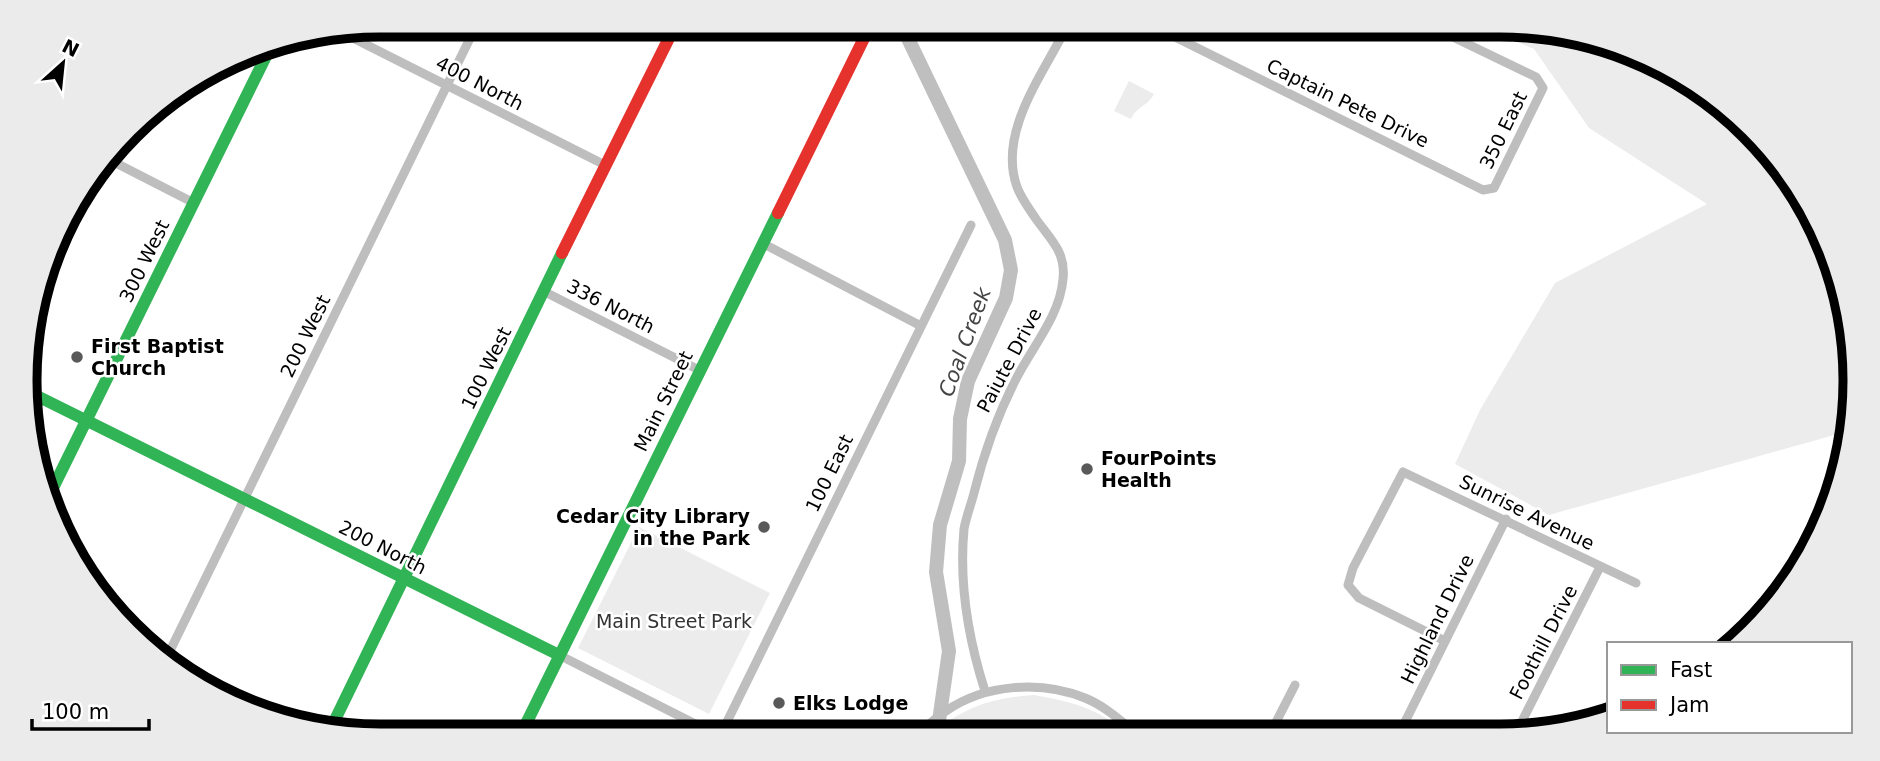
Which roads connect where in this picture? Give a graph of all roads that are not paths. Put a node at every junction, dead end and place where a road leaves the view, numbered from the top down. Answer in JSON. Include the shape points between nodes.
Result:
{"nodes":[{"id":1,"x":471,"y":37,"type":"edge"},
{"id":2,"x":669,"y":37,"type":"edge"},
{"id":3,"x":863,"y":37,"type":"edge"},
{"id":4,"x":1061,"y":37,"type":"edge"},
{"id":5,"x":1175,"y":37,"type":"edge"},
{"id":6,"x":1453,"y":37,"type":"edge"},
{"id":7,"x":352,"y":38,"type":"edge"},
{"id":8,"x":266,"y":57,"type":"edge"},
{"id":9,"x":447,"y":86,"type":"junction"},
{"id":10,"x":115,"y":163,"type":"edge"},
{"id":11,"x":605,"y":165,"type":"junction"},
{"id":12,"x":1494,"y":188,"type":"joint"},
{"id":13,"x":194,"y":203,"type":"junction"},
{"id":14,"x":971,"y":225,"type":"dead end"},
{"id":15,"x":762,"y":243,"type":"junction"},
{"id":16,"x":545,"y":292,"type":"junction"},
{"id":17,"x":921,"y":326,"type":"junction"},
{"id":18,"x":699,"y":370,"type":"junction"},
{"id":19,"x":37,"y":395,"type":"edge"},
{"id":20,"x":86,"y":420,"type":"junction"},
{"id":21,"x":54,"y":487,"type":"edge"},
{"id":22,"x":245,"y":499,"type":"junction"},
{"id":23,"x":1506,"y":519,"type":"junction"},
{"id":24,"x":1600,"y":567,"type":"junction"},
{"id":25,"x":404,"y":580,"type":"junction"},
{"id":26,"x":1636,"y":583,"type":"dead end"},
{"id":27,"x":1445,"y":641,"type":"junction"},
{"id":28,"x":170,"y":652,"type":"edge"},
{"id":29,"x":559,"y":655,"type":"junction"},
{"id":30,"x":1294,"y":685,"type":"dead end"},
{"id":31,"x":985,"y":691,"type":"junction"},
{"id":32,"x":335,"y":721,"type":"edge"},
{"id":33,"x":526,"y":724,"type":"edge"},
{"id":34,"x":696,"y":724,"type":"edge"},
{"id":35,"x":726,"y":724,"type":"edge"},
{"id":36,"x":930,"y":724,"type":"edge"},
{"id":37,"x":1126,"y":724,"type":"edge"},
{"id":38,"x":1275,"y":724,"type":"edge"},
{"id":39,"x":1404,"y":724,"type":"edge"},
{"id":40,"x":1521,"y":724,"type":"edge"}],
"edges":[{"from":1,"to":9,"type":"street","name":"200 West"},
{"from":2,"to":11,"type":"main road","name":"100 West"},
{"from":3,"to":15,"type":"main road","name":"Main Street"},
{"from":4,"to":31,"type":"street","name":"Paiute Drive","via":[[1021,116],[1013,161],[1017,187],[1061,252],[1063,279],[1056,309],[998,415],[964,528],[972,648]]},
{"from":5,"to":12,"type":"street","name":"Captain Pete Drive","via":[[1483,190]]},
{"from":6,"to":12,"type":"street","name":"350 East","via":[[1536,77],[1543,88]]},
{"from":7,"to":9,"type":"street","name":"400 North"},
{"from":8,"to":13,"type":"main road","name":"300 West"},
{"from":9,"to":11,"type":"street","name":"400 North"},
{"from":9,"to":22,"type":"street","name":"200 West"},
{"from":10,"to":13,"type":"street"},
{"from":11,"to":16,"type":"main road","name":"100 West"},
{"from":13,"to":20,"type":"main road","name":"300 West"},
{"from":14,"to":17,"type":"street","name":"100 East"},
{"from":15,"to":17,"type":"street"},
{"from":15,"to":18,"type":"main road","name":"Main Street"},
{"from":16,"to":18,"type":"street","name":"336 North"},
{"from":16,"to":25,"type":"main road","name":"100 West"},
{"from":17,"to":35,"type":"street","name":"100 East"},
{"from":18,"to":29,"type":"main road","name":"Main Street"},
{"from":19,"to":20,"type":"main road","name":"200 North"},
{"from":20,"to":21,"type":"main road","name":"300 West"},
{"from":20,"to":22,"type":"main road","name":"200 North"},
{"from":22,"to":25,"type":"main road","name":"200 North"},
{"from":22,"to":28,"type":"street","name":"200 West"},
{"from":23,"to":24,"type":"street","name":"Sunrise Avenue"},
{"from":23,"to":27,"type":"street","name":"Highland Drive"},
{"from":23,"to":27,"type":"street","name":"Sunrise Avenue","via":[[1403,472],[1353,568],[1348,585],[1359,598]]},
{"from":24,"to":26,"type":"street","name":"Sunrise Avenue"},
{"from":24,"to":40,"type":"street","name":"Foothill Drive"},
{"from":25,"to":29,"type":"main road","name":"200 North"},
{"from":25,"to":32,"type":"main road","name":"100 West"},
{"from":27,"to":39,"type":"street","name":"Highland Drive"},
{"from":29,"to":33,"type":"main road","name":"Main Street"},
{"from":29,"to":34,"type":"street","name":"200 North"},
{"from":30,"to":38,"type":"street"},
{"from":31,"to":36,"type":"street","via":[[946,710]]},
{"from":31,"to":37,"type":"street","via":[[1052,690],[1084,698]]}]}
